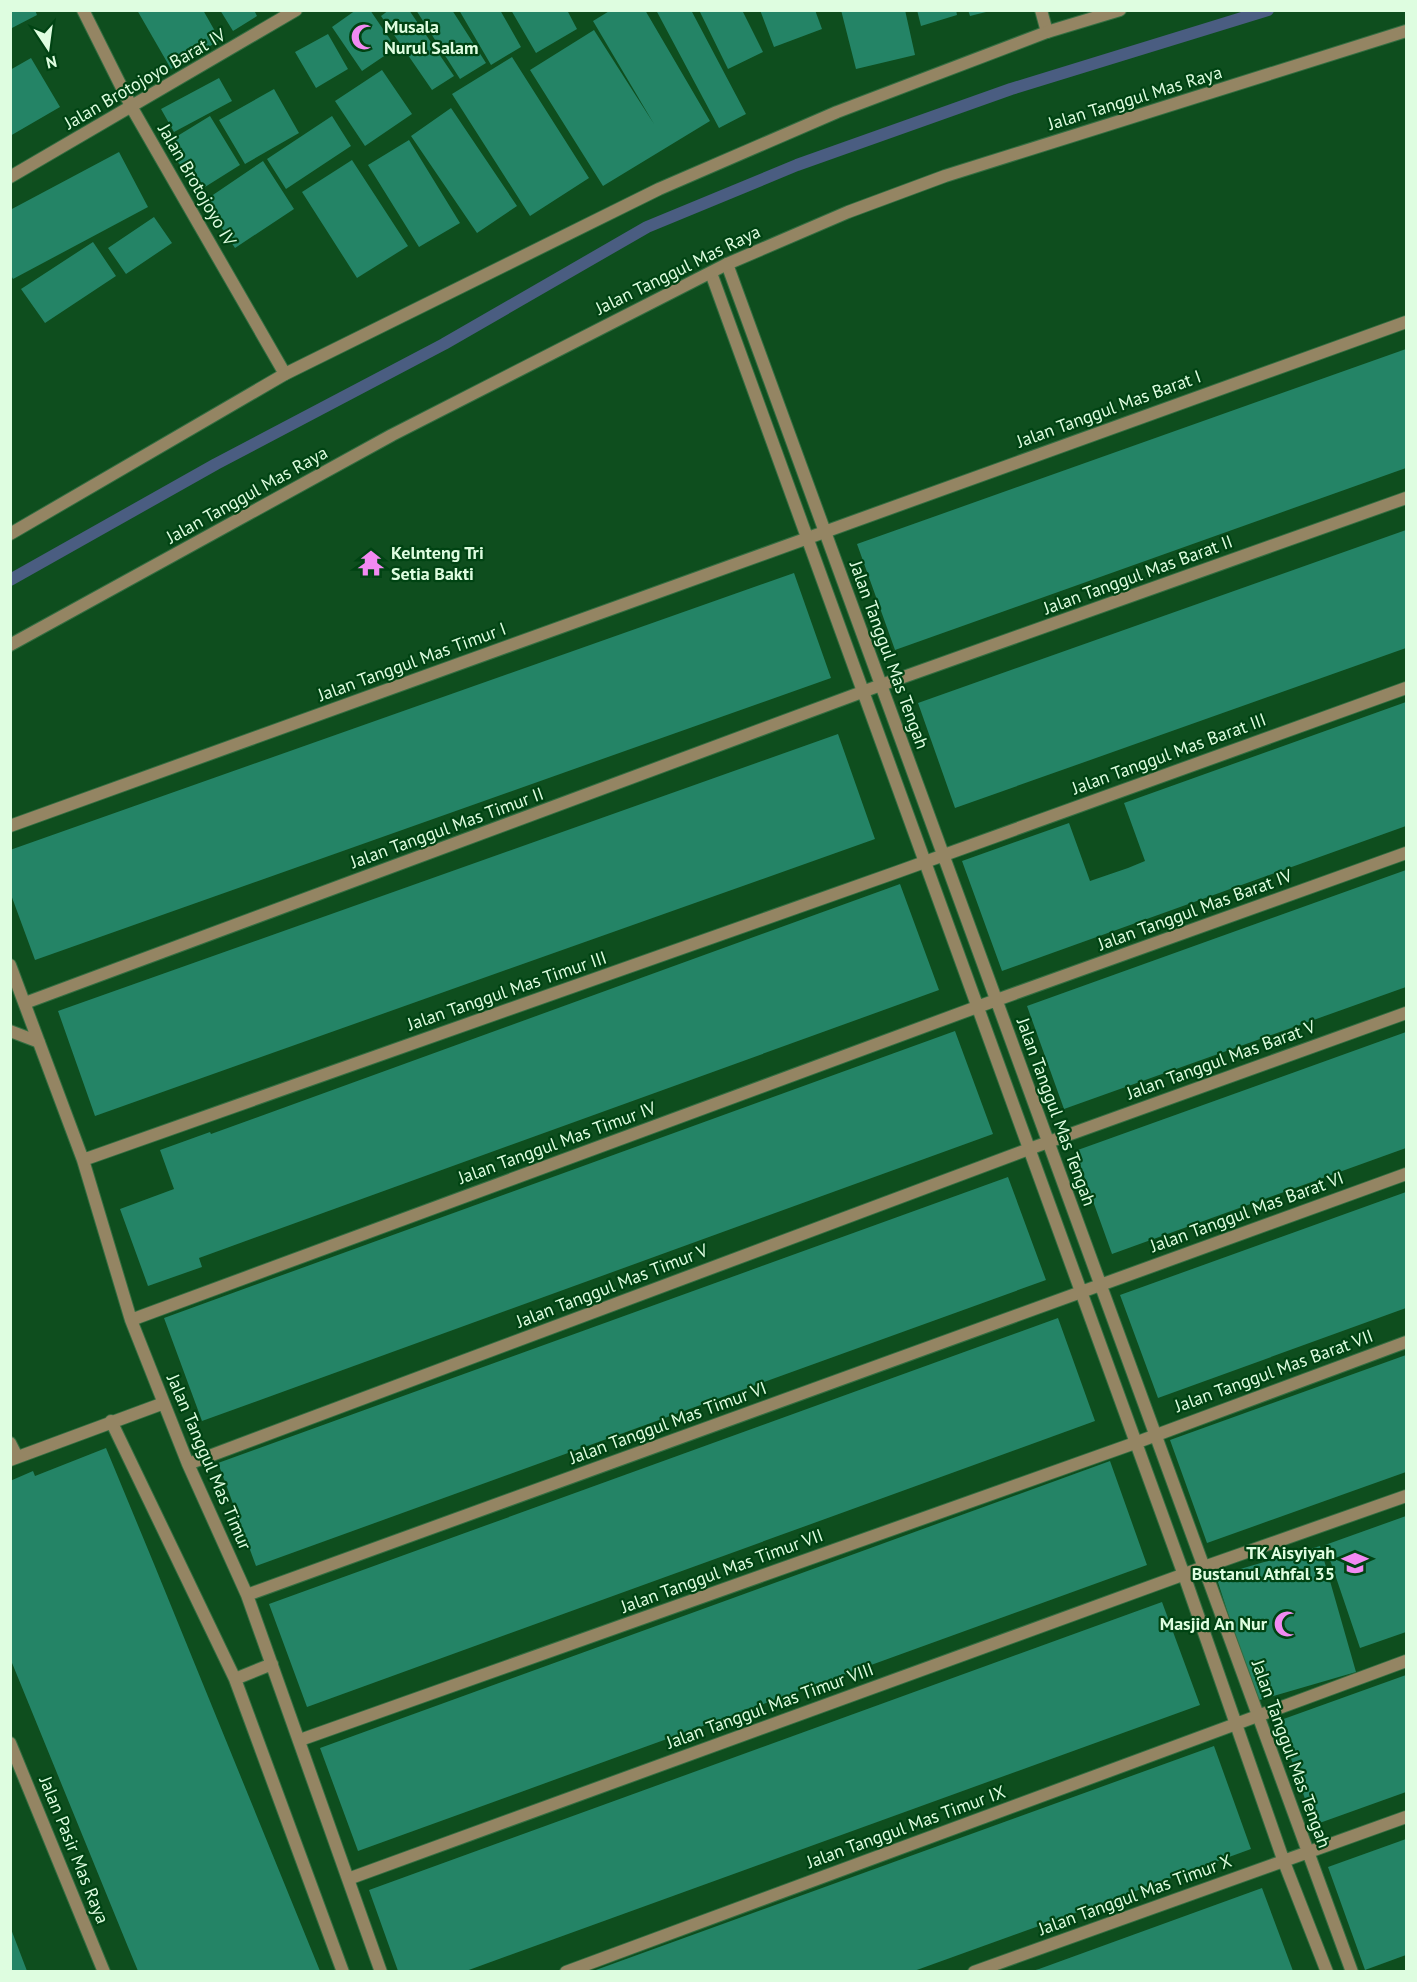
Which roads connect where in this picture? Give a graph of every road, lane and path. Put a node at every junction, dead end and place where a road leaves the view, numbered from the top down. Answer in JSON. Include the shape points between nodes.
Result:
{"nodes":[{"id":1,"x":83,"y":10,"type":"edge"},
{"id":2,"x":296,"y":10,"type":"edge"},
{"id":3,"x":1041,"y":10,"type":"edge"},
{"id":4,"x":1120,"y":10,"type":"edge"},
{"id":5,"x":1047,"y":32,"type":"junction"},
{"id":6,"x":1407,"y":32,"type":"edge"},
{"id":7,"x":132,"y":108,"type":"junction"},
{"id":8,"x":10,"y":177,"type":"edge"},
{"id":9,"x":727,"y":264,"type":"junction"},
{"id":10,"x":711,"y":273,"type":"junction"},
{"id":11,"x":1407,"y":322,"type":"edge"},
{"id":12,"x":285,"y":374,"type":"junction"},
{"id":13,"x":1407,"y":498,"type":"edge"},
{"id":14,"x":825,"y":530,"type":"junction"},
{"id":15,"x":10,"y":534,"type":"edge"},
{"id":16,"x":807,"y":538,"type":"junction"},
{"id":17,"x":10,"y":645,"type":"edge"},
{"id":18,"x":882,"y":686,"type":"junction"},
{"id":19,"x":1407,"y":688,"type":"edge"},
{"id":20,"x":864,"y":694,"type":"junction"},
{"id":21,"x":10,"y":826,"type":"edge"},
{"id":22,"x":1407,"y":853,"type":"edge"},
{"id":23,"x":943,"y":855,"type":"junction"},
{"id":24,"x":925,"y":862,"type":"junction"},
{"id":25,"x":10,"y":965,"type":"edge"},
{"id":26,"x":996,"y":1000,"type":"junction"},
{"id":27,"x":25,"y":1003,"type":"junction"},
{"id":28,"x":977,"y":1007,"type":"junction"},
{"id":29,"x":1407,"y":1013,"type":"edge"},
{"id":30,"x":10,"y":1031,"type":"edge"},
{"id":31,"x":39,"y":1042,"type":"junction"},
{"id":32,"x":1048,"y":1142,"type":"junction"},
{"id":33,"x":1029,"y":1149,"type":"junction"},
{"id":34,"x":83,"y":1160,"type":"junction"},
{"id":35,"x":1407,"y":1174,"type":"edge"},
{"id":36,"x":1100,"y":1284,"type":"junction"},
{"id":37,"x":1080,"y":1292,"type":"junction"},
{"id":38,"x":130,"y":1320,"type":"junction"},
{"id":39,"x":1407,"y":1342,"type":"edge"},
{"id":40,"x":164,"y":1403,"type":"junction"},
{"id":41,"x":111,"y":1422,"type":"junction"},
{"id":42,"x":1155,"y":1434,"type":"junction"},
{"id":43,"x":10,"y":1443,"type":"edge"},
{"id":44,"x":1135,"y":1443,"type":"junction"},
{"id":45,"x":14,"y":1459,"type":"edge"},
{"id":46,"x":188,"y":1464,"type":"junction"},
{"id":47,"x":1407,"y":1496,"type":"edge"},
{"id":48,"x":1204,"y":1567,"type":"junction"},
{"id":49,"x":1184,"y":1575,"type":"junction"},
{"id":50,"x":247,"y":1595,"type":"junction"},
{"id":51,"x":1407,"y":1661,"type":"edge"},
{"id":52,"x":273,"y":1664,"type":"junction"},
{"id":53,"x":235,"y":1679,"type":"junction"},
{"id":54,"x":1258,"y":1716,"type":"junction"},
{"id":55,"x":1237,"y":1724,"type":"junction"},
{"id":56,"x":300,"y":1740,"type":"junction"},
{"id":57,"x":10,"y":1743,"type":"edge"},
{"id":58,"x":1407,"y":1817,"type":"edge"},
{"id":59,"x":1308,"y":1853,"type":"junction"},
{"id":60,"x":1284,"y":1862,"type":"junction"},
{"id":61,"x":348,"y":1879,"type":"junction"},
{"id":62,"x":104,"y":1971,"type":"edge"},
{"id":63,"x":343,"y":1971,"type":"edge"},
{"id":64,"x":381,"y":1971,"type":"edge"},
{"id":65,"x":566,"y":1971,"type":"edge"},
{"id":66,"x":974,"y":1971,"type":"edge"},
{"id":67,"x":1326,"y":1971,"type":"edge"},
{"id":68,"x":1352,"y":1971,"type":"edge"}],
"edges":[{"from":1,"to":7,"type":"street","name":"Jalan Brotojoyo IV"},
{"from":2,"to":7,"type":"street","name":"Jalan Brotojoyo Barat IV"},
{"from":3,"to":5,"type":"street"},
{"from":4,"to":5,"type":"street"},
{"from":5,"to":12,"type":"street","via":[[837,112],[670,184]]},
{"from":6,"to":9,"type":"street","name":"Jalan Tanggul Mas Raya","via":[[945,176]]},
{"from":7,"to":8,"type":"street","name":"Jalan Brotojoyo Barat IV"},
{"from":7,"to":12,"type":"street","name":"Jalan Brotojoyo IV"},
{"from":9,"to":10,"type":"street","name":"Jalan Tanggul Mas Raya"},
{"from":9,"to":14,"type":"street","name":"Jalan Tanggul Mas Tengah"},
{"from":10,"to":16,"type":"street","name":"Jalan Tanggul Mas Tengah"},
{"from":10,"to":17,"type":"street","name":"Jalan Tanggul Mas Raya","via":[[393,435]]},
{"from":11,"to":14,"type":"street","name":"Jalan Tanggul Mas Barat I"},
{"from":12,"to":15,"type":"street"},
{"from":13,"to":18,"type":"street","name":"Jalan Tanggul Mas Barat II"},
{"from":14,"to":16,"type":"street","name":"Jalan Tanggul Mas Timur I"},
{"from":14,"to":18,"type":"street","name":"Jalan Tanggul Mas Tengah"},
{"from":16,"to":20,"type":"street","name":"Jalan Tanggul Mas Tengah"},
{"from":16,"to":21,"type":"street","name":"Jalan Tanggul Mas Timur I"},
{"from":18,"to":20,"type":"street","name":"Jalan Tanggul Mas Timur II"},
{"from":18,"to":23,"type":"street","name":"Jalan Tanggul Mas Tengah"},
{"from":19,"to":23,"type":"street","name":"Jalan Tanggul Mas Barat III"},
{"from":20,"to":24,"type":"street","name":"Jalan Tanggul Mas Tengah"},
{"from":20,"to":27,"type":"street","name":"Jalan Tanggul Mas Timur II"},
{"from":22,"to":26,"type":"street","name":"Jalan Tanggul Mas Barat IV"},
{"from":23,"to":24,"type":"street","name":"Jalan Tanggul Mas Timur III"},
{"from":23,"to":26,"type":"street","name":"Jalan Tanggul Mas Tengah"},
{"from":24,"to":28,"type":"street","name":"Jalan Tanggul Mas Tengah"},
{"from":24,"to":34,"type":"street","name":"Jalan Tanggul Mas Timur III"},
{"from":25,"to":27,"type":"street","name":"Jalan Tanggul Mas Timur"},
{"from":26,"to":28,"type":"street","name":"Jalan Tanggul Mas Timur IV"},
{"from":26,"to":32,"type":"street","name":"Jalan Tanggul Mas Tengah"},
{"from":27,"to":31,"type":"street","name":"Jalan Tanggul Mas Timur"},
{"from":28,"to":33,"type":"street","name":"Jalan Tanggul Mas Tengah"},
{"from":28,"to":38,"type":"street","name":"Jalan Tanggul Mas Timur IV"},
{"from":29,"to":32,"type":"street","name":"Jalan Tanggul Mas Barat V"},
{"from":30,"to":31,"type":"street"},
{"from":31,"to":34,"type":"street","name":"Jalan Tanggul Mas Timur"},
{"from":32,"to":33,"type":"street","name":"Jalan Tanggul Mas Timur V"},
{"from":32,"to":36,"type":"street","name":"Jalan Tanggul Mas Tengah"},
{"from":33,"to":37,"type":"street","name":"Jalan Tanggul Mas Tengah"},
{"from":33,"to":46,"type":"street","name":"Jalan Tanggul Mas Timur V"},
{"from":34,"to":38,"type":"street","name":"Jalan Tanggul Mas Timur"},
{"from":35,"to":36,"type":"street","name":"Jalan Tanggul Mas Barat VI"},
{"from":36,"to":37,"type":"street","name":"Jalan Tanggul Mas Timur VI"},
{"from":36,"to":42,"type":"street","name":"Jalan Tanggul Mas Tengah"},
{"from":37,"to":44,"type":"street","name":"Jalan Tanggul Mas Tengah"},
{"from":37,"to":50,"type":"street","name":"Jalan Tanggul Mas Timur VI"},
{"from":38,"to":40,"type":"street","name":"Jalan Tanggul Mas Timur"},
{"from":39,"to":42,"type":"street","name":"Jalan Tanggul Mas Barat VII"},
{"from":40,"to":41,"type":"street"},
{"from":40,"to":46,"type":"street","name":"Jalan Tanggul Mas Timur"},
{"from":41,"to":45,"type":"street"},
{"from":41,"to":53,"type":"street"},
{"from":42,"to":44,"type":"street","name":"Jalan Tanggul Mas Timur VII"},
{"from":42,"to":48,"type":"street","name":"Jalan Tanggul Mas Tengah"},
{"from":43,"to":45,"type":"street"},
{"from":44,"to":49,"type":"street","name":"Jalan Tanggul Mas Tengah"},
{"from":44,"to":56,"type":"street","name":"Jalan Tanggul Mas Timur VII"},
{"from":46,"to":50,"type":"street","name":"Jalan Tanggul Mas Timur"},
{"from":47,"to":48,"type":"street","name":"Jalan Tanggul Mas Timur VIII"},
{"from":48,"to":49,"type":"street","name":"Jalan Tanggul Mas Timur VIII"},
{"from":48,"to":54,"type":"street","name":"Jalan Tanggul Mas Tengah"},
{"from":49,"to":55,"type":"street","name":"Jalan Tanggul Mas Tengah"},
{"from":49,"to":61,"type":"street","name":"Jalan Tanggul Mas Timur VIII"},
{"from":50,"to":52,"type":"street","name":"Jalan Tanggul Mas Timur"},
{"from":51,"to":54,"type":"street","name":"Jalan Tanggul Mas Timur IX"},
{"from":52,"to":53,"type":"street"},
{"from":52,"to":56,"type":"street","name":"Jalan Tanggul Mas Timur"},
{"from":53,"to":63,"type":"street"},
{"from":54,"to":55,"type":"street","name":"Jalan Tanggul Mas Timur IX"},
{"from":54,"to":59,"type":"street","name":"Jalan Tanggul Mas Tengah"},
{"from":55,"to":60,"type":"street","name":"Jalan Tanggul Mas Tengah"},
{"from":55,"to":65,"type":"street","name":"Jalan Tanggul Mas Timur IX"},
{"from":56,"to":61,"type":"street","name":"Jalan Tanggul Mas Timur"},
{"from":57,"to":62,"type":"street","name":"Jalan Pasir Mas Raya"},
{"from":58,"to":59,"type":"street","name":"Jalan Tanggul Mas Timur X"},
{"from":59,"to":60,"type":"street","name":"Jalan Tanggul Mas Timur X"},
{"from":59,"to":68,"type":"street","name":"Jalan Tanggul Mas Tengah"},
{"from":60,"to":66,"type":"street","name":"Jalan Tanggul Mas Timur X"},
{"from":60,"to":67,"type":"street","name":"Jalan Tanggul Mas Tengah"},
{"from":61,"to":64,"type":"street","name":"Jalan Tanggul Mas Timur"}]}
